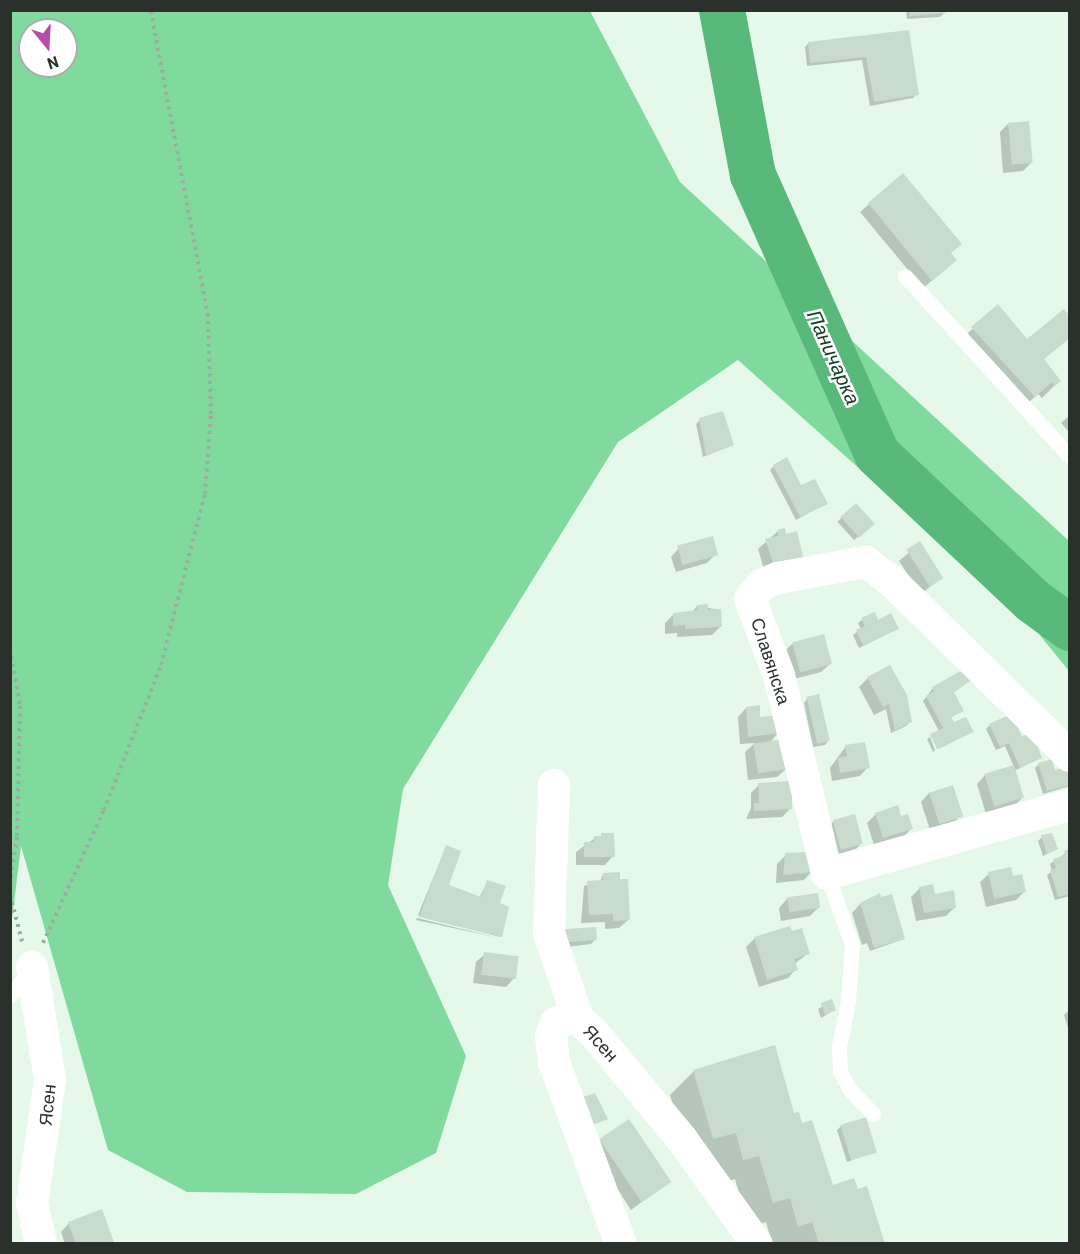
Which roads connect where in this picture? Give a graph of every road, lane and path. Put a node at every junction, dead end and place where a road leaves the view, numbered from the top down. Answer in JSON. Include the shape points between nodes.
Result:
{"nodes":[{"id":1,"x":151,"y":10,"type":"edge"},
{"id":2,"x":905,"y":276,"type":"dead end"},
{"id":3,"x":1070,"y":458,"type":"edge"},
{"id":4,"x":10,"y":649,"type":"edge"},
{"id":5,"x":1070,"y":756,"type":"edge"},
{"id":6,"x":554,"y":785,"type":"dead end"},
{"id":7,"x":1070,"y":805,"type":"edge"},
{"id":8,"x":827,"y":874,"type":"junction"},
{"id":9,"x":10,"y":883,"type":"edge"},
{"id":10,"x":10,"y":895,"type":"edge"},
{"id":11,"x":32,"y":967,"type":"junction"},
{"id":12,"x":10,"y":995,"type":"edge"},
{"id":13,"x":578,"y":1019,"type":"junction"},
{"id":14,"x":873,"y":1114,"type":"dead end"},
{"id":15,"x":40,"y":1244,"type":"edge"},
{"id":16,"x":621,"y":1244,"type":"edge"},
{"id":17,"x":757,"y":1244,"type":"edge"}],
"edges":[{"from":1,"to":11,"type":"path","via":[[208,316],[211,414],[205,494],[161,665],[104,810]]},
{"from":2,"to":3,"type":"lane"},
{"from":4,"to":9,"type":"path","via":[[20,706],[17,837]]},
{"from":5,"to":8,"type":"street","name":"Славянска","via":[[890,580],[866,562],[777,578],[761,585],[750,599],[779,675]]},
{"from":6,"to":13,"type":"street","via":[[549,933]]},
{"from":7,"to":8,"type":"street"},
{"from":8,"to":14,"type":"lane","via":[[852,945],[848,1001],[838,1046],[840,1071],[850,1090]]},
{"from":10,"to":11,"type":"path","via":[[16,929]]},
{"from":11,"to":12,"type":"lane"},
{"from":11,"to":15,"type":"street","name":"Ясен","via":[[50,1080],[32,1203]]},
{"from":13,"to":16,"type":"street","name":"Ясен","via":[[568,1018],[555,1024],[551,1037],[555,1062]]},
{"from":13,"to":17,"type":"street","name":"Ясен","via":[[681,1138]]}]}
